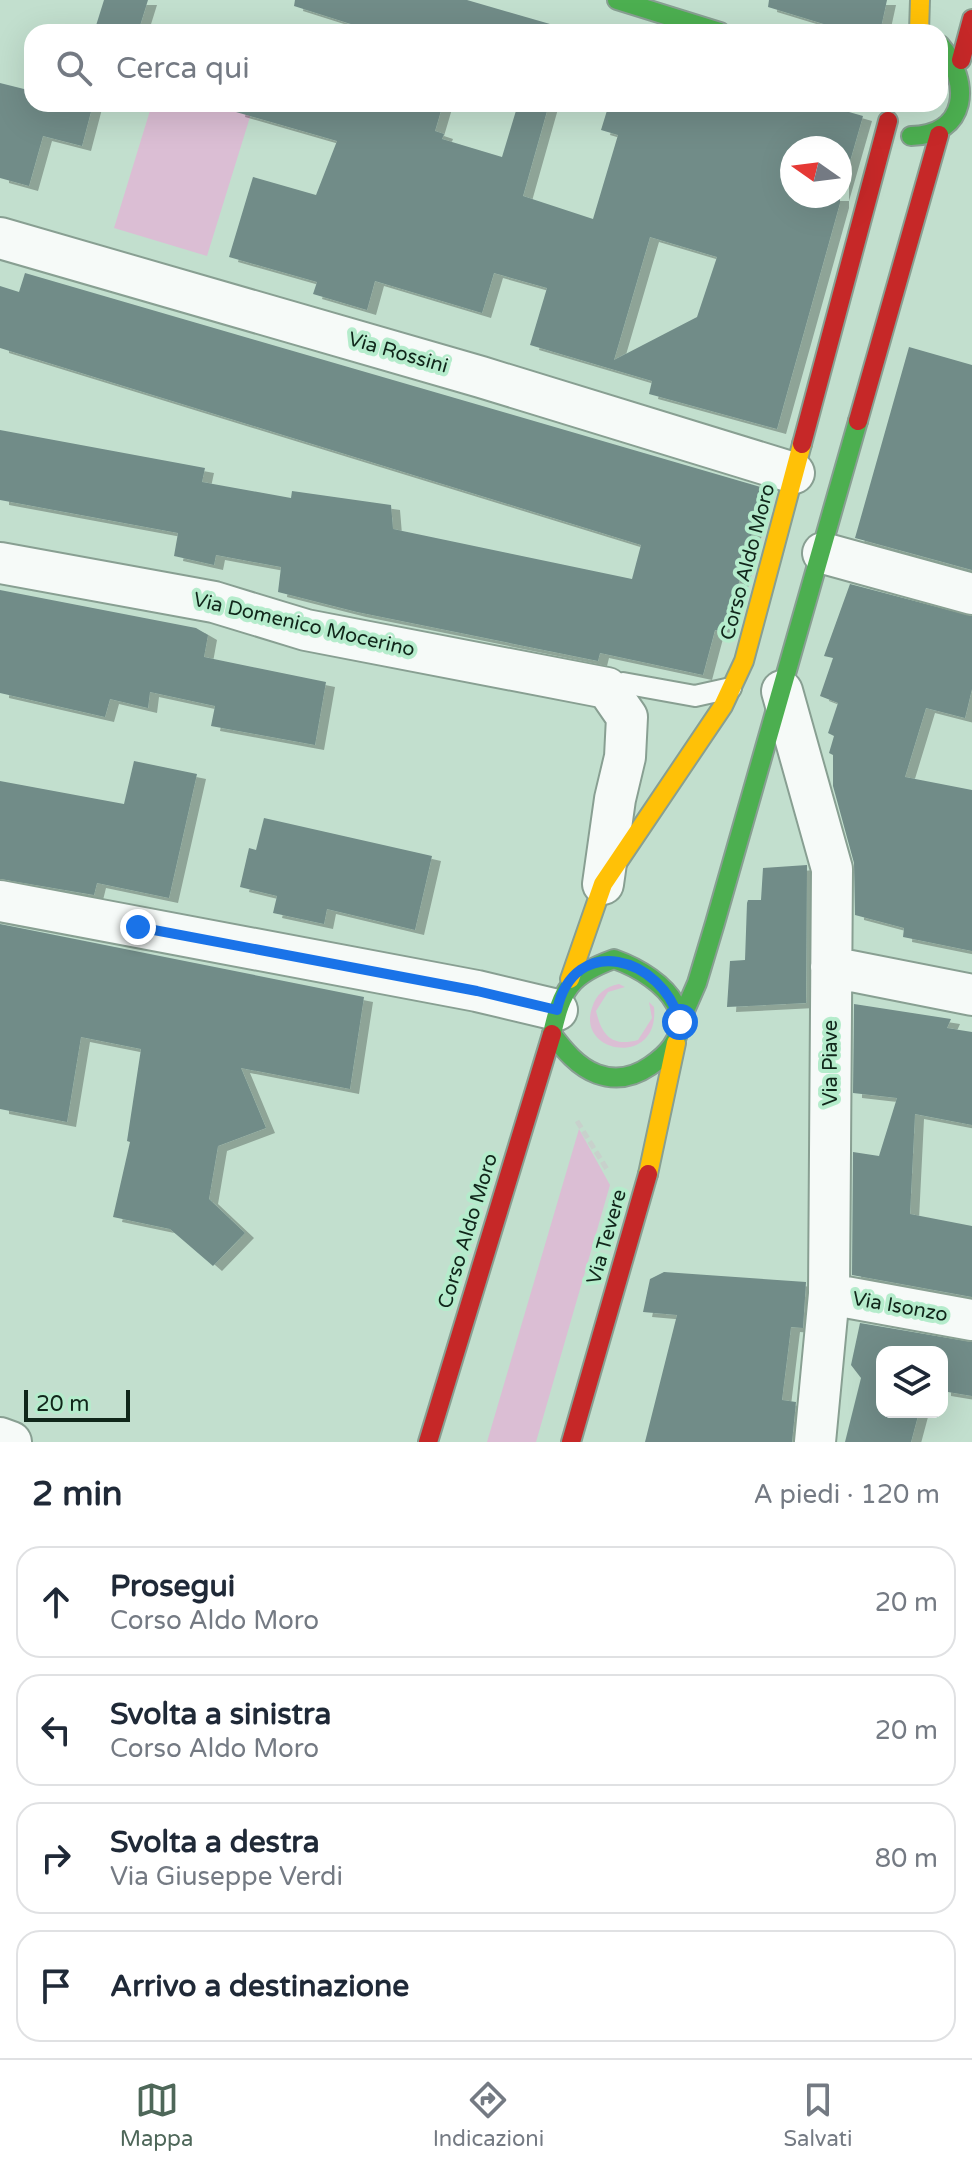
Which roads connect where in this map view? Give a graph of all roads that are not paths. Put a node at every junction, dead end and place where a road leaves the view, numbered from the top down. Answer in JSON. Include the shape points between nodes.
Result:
{"nodes":[{"id":1,"x":617,"y":0,"type":"edge"},
{"id":2,"x":920,"y":0,"type":"edge"},
{"id":3,"x":972,"y":19,"type":"edge"},
{"id":4,"x":694,"y":24,"type":"edge"},
{"id":5,"x":919,"y":24,"type":"edge"},
{"id":6,"x":948,"y":51,"type":"edge"},
{"id":7,"x":961,"y":60,"type":"junction"},
{"id":8,"x":971,"y":103,"type":"edge"},
{"id":9,"x":883,"y":112,"type":"edge"},
{"id":10,"x":888,"y":121,"type":"junction"},
{"id":11,"x":939,"y":135,"type":"junction"},
{"id":12,"x":0,"y":238,"type":"edge"},
{"id":13,"x":794,"y":473,"type":"junction"},
{"id":14,"x":823,"y":553,"type":"junction"},
{"id":15,"x":0,"y":563,"type":"edge"},
{"id":16,"x":972,"y":594,"type":"edge"},
{"id":17,"x":607,"y":688,"type":"junction"},
{"id":18,"x":731,"y":688,"type":"junction"},
{"id":19,"x":782,"y":691,"type":"junction"},
{"id":20,"x":603,"y":884,"type":"junction"},
{"id":21,"x":0,"y":901,"type":"edge"},
{"id":22,"x":831,"y":967,"type":"junction"},
{"id":23,"x":972,"y":995,"type":"edge"},
{"id":24,"x":560,"y":1008,"type":"junction"},
{"id":25,"x":680,"y":1022,"type":"junction"},
{"id":26,"x":676,"y":1043,"type":"junction"},
{"id":27,"x":829,"y":1294,"type":"junction"},
{"id":28,"x":972,"y":1320,"type":"edge"},
{"id":29,"x":0,"y":1438,"type":"edge"},
{"id":30,"x":11,"y":1442,"type":"edge"},
{"id":31,"x":428,"y":1442,"type":"edge"},
{"id":32,"x":571,"y":1442,"type":"edge"},
{"id":33,"x":815,"y":1442,"type":"edge"}],
"edges":[{"from":1,"to":4,"type":"street"},
{"from":2,"to":5,"type":"street"},
{"from":3,"to":7,"type":"street"},
{"from":6,"to":7,"type":"street"},
{"from":7,"to":8,"type":"street"},
{"from":8,"to":11,"type":"street","via":[[963,117]]},
{"from":9,"to":10,"type":"street"},
{"from":10,"to":11,"type":"street","via":[[909,136]]},
{"from":10,"to":13,"type":"street","name":"Corso Aldo Moro"},
{"from":11,"to":14,"type":"street"},
{"from":12,"to":13,"type":"street","name":"Via Rossini"},
{"from":13,"to":18,"type":"street","name":"Corso Aldo Moro","via":[[744,661]]},
{"from":14,"to":16,"type":"street"},
{"from":14,"to":19,"type":"street"},
{"from":15,"to":17,"type":"street","name":"Via Domenico Mocerino","via":[[214,602],[306,630]]},
{"from":17,"to":18,"type":"lane","name":"Via Domenico Mocerino","via":[[623,683],[695,696]]},
{"from":17,"to":20,"type":"street","via":[[627,717]]},
{"from":18,"to":20,"type":"street","name":"Corso Aldo Moro"},
{"from":19,"to":22,"type":"street","name":"Via Piave","via":[[832,869]]},
{"from":19,"to":25,"type":"street","via":[[697,983]]},
{"from":20,"to":24,"type":"street","name":"Corso Aldo Moro"},
{"from":21,"to":24,"type":"street"},
{"from":22,"to":23,"type":"street"},
{"from":22,"to":27,"type":"street","name":"Via Piave"},
{"from":24,"to":25,"type":"street","via":[[592,966],[614,959],[634,965],[663,986]]},
{"from":24,"to":26,"type":"street","via":[[564,1053],[587,1071],[620,1080],[647,1069]]},
{"from":24,"to":31,"type":"street","name":"Corso Aldo Moro"},
{"from":25,"to":26,"type":"street"},
{"from":26,"to":32,"type":"street","name":"Via Tevere","via":[[655,1149]]},
{"from":27,"to":28,"type":"street","name":"Via Isonzo"},
{"from":27,"to":33,"type":"street","name":"Via Piave"},
{"from":29,"to":30,"type":"street"}]}
